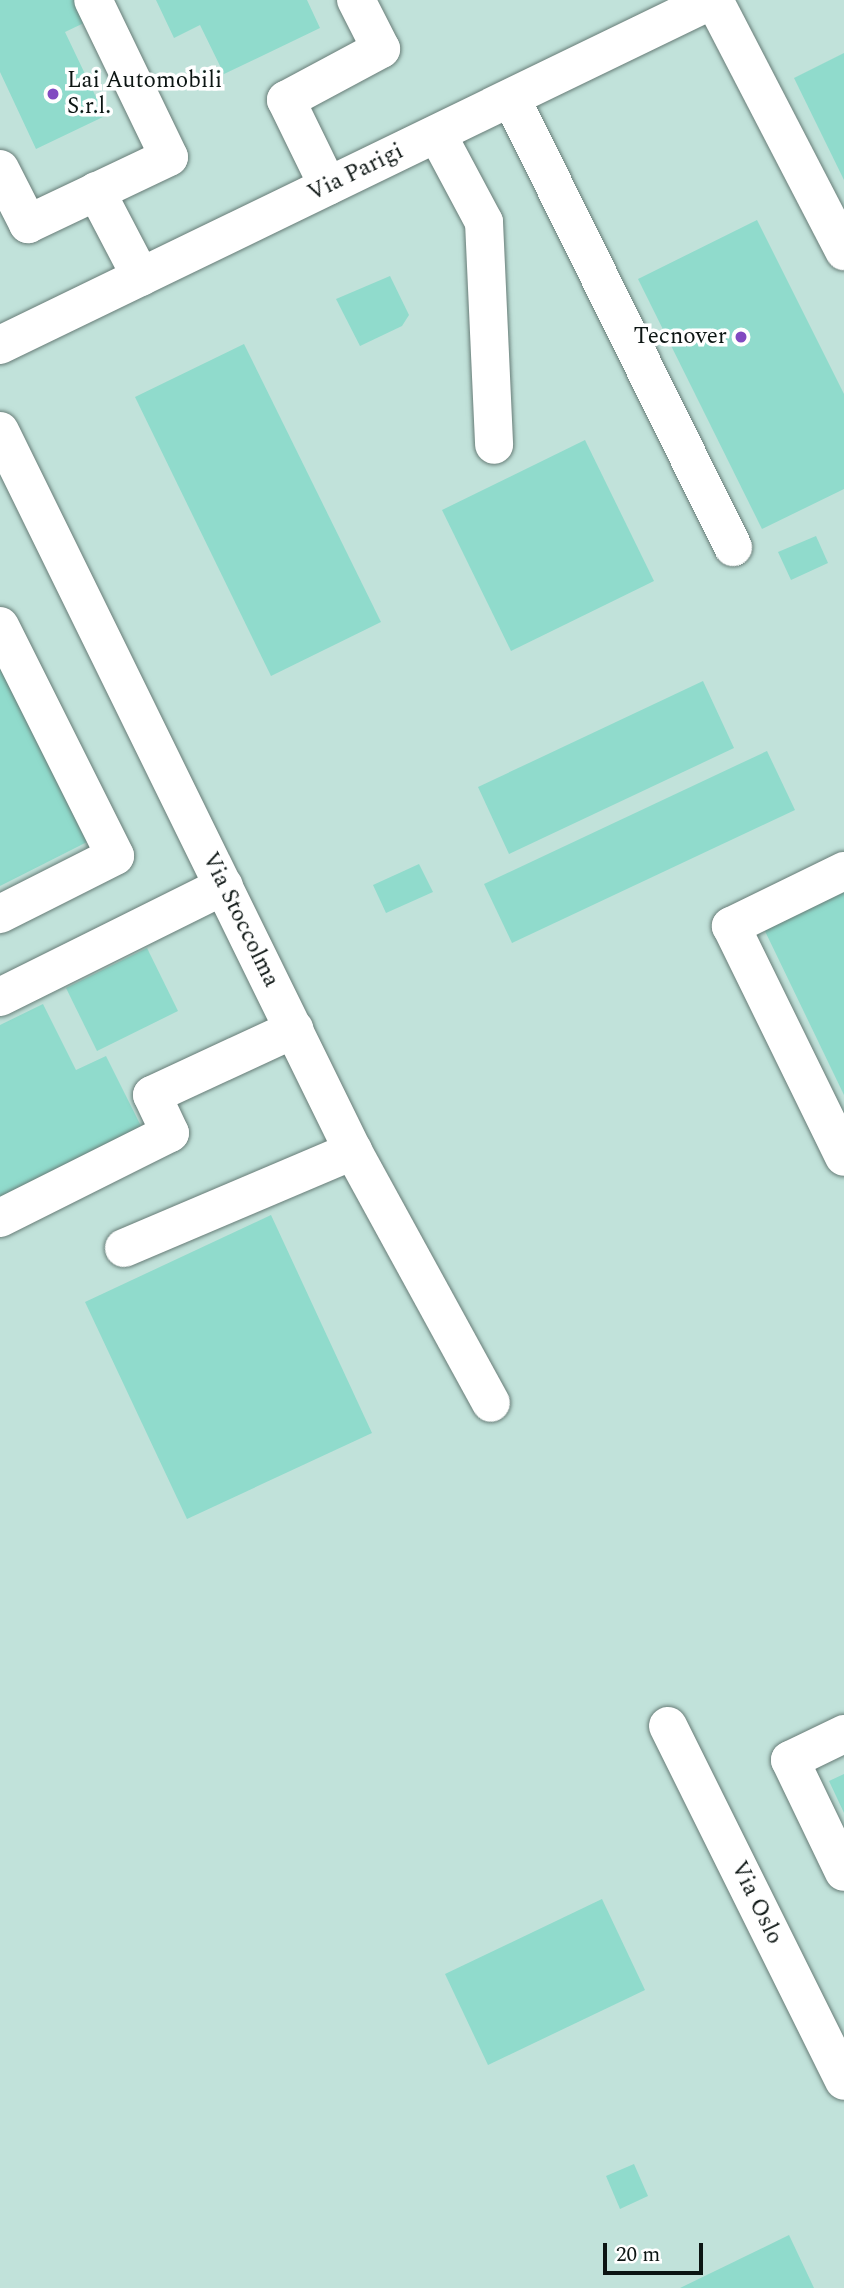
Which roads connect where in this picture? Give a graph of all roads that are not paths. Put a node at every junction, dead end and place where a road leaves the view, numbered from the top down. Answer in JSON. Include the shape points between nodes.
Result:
{"nodes":[{"id":1,"x":93,"y":0,"type":"edge"},
{"id":2,"x":356,"y":0,"type":"edge"},
{"id":3,"x":713,"y":0,"type":"edge"},
{"id":4,"x":510,"y":98,"type":"junction"},
{"id":5,"x":437,"y":134,"type":"junction"},
{"id":6,"x":0,"y":169,"type":"edge"},
{"id":7,"x":328,"y":186,"type":"junction"},
{"id":8,"x":96,"y":191,"type":"junction"},
{"id":9,"x":844,"y":251,"type":"edge"},
{"id":10,"x":141,"y":277,"type":"junction"},
{"id":11,"x":0,"y":345,"type":"edge"},
{"id":12,"x":0,"y":432,"type":"edge"},
{"id":13,"x":494,"y":445,"type":"dead end"},
{"id":14,"x":733,"y":547,"type":"dead end"},
{"id":15,"x":0,"y":626,"type":"edge"},
{"id":16,"x":844,"y":871,"type":"edge"},
{"id":17,"x":224,"y":886,"type":"junction"},
{"id":18,"x":0,"y":914,"type":"edge"},
{"id":19,"x":0,"y":997,"type":"edge"},
{"id":20,"x":294,"y":1029,"type":"junction"},
{"id":21,"x":353,"y":1151,"type":"junction"},
{"id":22,"x":844,"y":1157,"type":"edge"},
{"id":23,"x":0,"y":1217,"type":"edge"},
{"id":24,"x":124,"y":1248,"type":"dead end"},
{"id":25,"x":491,"y":1403,"type":"dead end"},
{"id":26,"x":667,"y":1726,"type":"dead end"},
{"id":27,"x":844,"y":1734,"type":"edge"},
{"id":28,"x":844,"y":1872,"type":"edge"},
{"id":29,"x":841,"y":2065,"type":"edge"}],
"edges":[{"from":1,"to":8,"type":"street","via":[[169,157]]},
{"from":2,"to":7,"type":"street","via":[[381,49],[286,100]]},
{"from":3,"to":4,"type":"street","name":"Via Parigi"},
{"from":3,"to":9,"type":"street"},
{"from":4,"to":5,"type":"street","name":"Via Parigi"},
{"from":4,"to":14,"type":"street"},
{"from":5,"to":7,"type":"street","name":"Via Parigi"},
{"from":5,"to":13,"type":"street","via":[[484,222]]},
{"from":6,"to":8,"type":"street","via":[[28,224]]},
{"from":7,"to":10,"type":"street","name":"Via Parigi"},
{"from":8,"to":10,"type":"street"},
{"from":10,"to":11,"type":"street","name":"Via Parigi"},
{"from":12,"to":17,"type":"street","name":"Via Stoccolma"},
{"from":15,"to":18,"type":"street","via":[[116,856]]},
{"from":16,"to":22,"type":"street","via":[[731,926]]},
{"from":17,"to":19,"type":"street"},
{"from":17,"to":20,"type":"street","name":"Via Stoccolma"},
{"from":20,"to":21,"type":"street","name":"Via Stoccolma"},
{"from":20,"to":23,"type":"street","via":[[152,1095],[170,1133]]},
{"from":21,"to":24,"type":"street"},
{"from":21,"to":25,"type":"street","name":"Via Stoccolma"},
{"from":26,"to":29,"type":"street","name":"Via Oslo"},
{"from":27,"to":28,"type":"street","via":[[790,1760]]}]}
